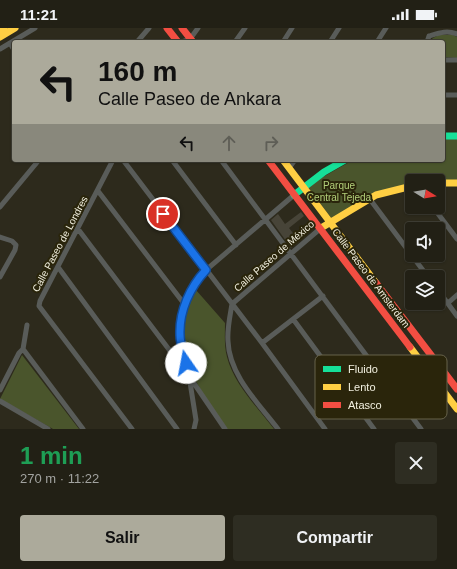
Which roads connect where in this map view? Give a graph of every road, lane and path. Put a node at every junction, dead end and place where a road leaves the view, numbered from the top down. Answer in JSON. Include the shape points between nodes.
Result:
{"nodes":[{"id":1,"x":4,"y":28,"type":"edge"},
{"id":2,"x":15,"y":28,"type":"edge"},
{"id":3,"x":35,"y":28,"type":"edge"},
{"id":4,"x":149,"y":28,"type":"edge"},
{"id":5,"x":167,"y":28,"type":"edge"},
{"id":6,"x":182,"y":28,"type":"edge"},
{"id":7,"x":198,"y":28,"type":"edge"},
{"id":8,"x":245,"y":28,"type":"edge"},
{"id":9,"x":292,"y":28,"type":"edge"},
{"id":10,"x":339,"y":28,"type":"edge"},
{"id":11,"x":386,"y":28,"type":"edge"},
{"id":12,"x":0,"y":30,"type":"edge"},
{"id":13,"x":443,"y":30,"type":"edge"},
{"id":14,"x":457,"y":34,"type":"edge"},
{"id":15,"x":0,"y":37,"type":"edge"},
{"id":16,"x":16,"y":40,"type":"edge"},
{"id":17,"x":139,"y":40,"type":"edge"},
{"id":18,"x":177,"y":40,"type":"edge"},
{"id":19,"x":192,"y":40,"type":"edge"},
{"id":20,"x":236,"y":40,"type":"edge"},
{"id":21,"x":283,"y":40,"type":"edge"},
{"id":22,"x":331,"y":40,"type":"edge"},
{"id":23,"x":378,"y":40,"type":"edge"},
{"id":24,"x":428,"y":40,"type":"edge"},
{"id":25,"x":10,"y":44,"type":"joint"},
{"id":26,"x":12,"y":47,"type":"edge"},
{"id":27,"x":0,"y":49,"type":"edge"},
{"id":28,"x":445,"y":60,"type":"edge"},
{"id":29,"x":457,"y":60,"type":"edge"},
{"id":30,"x":445,"y":95,"type":"edge"},
{"id":31,"x":457,"y":95,"type":"edge"},
{"id":32,"x":445,"y":136,"type":"edge"},
{"id":33,"x":457,"y":136,"type":"edge"},
{"id":34,"x":37,"y":162,"type":"edge"},
{"id":35,"x":112,"y":162,"type":"edge"},
{"id":36,"x":125,"y":162,"type":"edge"},
{"id":37,"x":174,"y":162,"type":"edge"},
{"id":38,"x":223,"y":162,"type":"edge"},
{"id":39,"x":269,"y":162,"type":"edge"},
{"id":40,"x":284,"y":162,"type":"edge"},
{"id":41,"x":294,"y":162,"type":"edge"},
{"id":42,"x":342,"y":162,"type":"edge"},
{"id":43,"x":289,"y":168,"type":"junction"},
{"id":44,"x":445,"y":183,"type":"edge"},
{"id":45,"x":457,"y":183,"type":"edge"},
{"id":46,"x":304,"y":186,"type":"junction"},
{"id":47,"x":405,"y":188,"type":"edge"},
{"id":48,"x":98,"y":191,"type":"junction"},
{"id":49,"x":294,"y":195,"type":"junction"},
{"id":50,"x":369,"y":198,"type":"junction"},
{"id":51,"x":0,"y":207,"type":"edge"},
{"id":52,"x":438,"y":214,"type":"edge"},
{"id":53,"x":266,"y":219,"type":"junction"},
{"id":54,"x":330,"y":221,"type":"junction"},
{"id":55,"x":321,"y":228,"type":"junction"},
{"id":56,"x":78,"y":229,"type":"junction"},
{"id":57,"x":0,"y":237,"type":"edge"},
{"id":58,"x":457,"y":239,"type":"edge"},
{"id":59,"x":236,"y":245,"type":"junction"},
{"id":60,"x":291,"y":254,"type":"junction"},
{"id":61,"x":58,"y":267,"type":"junction"},
{"id":62,"x":206,"y":270,"type":"junction"},
{"id":63,"x":423,"y":270,"type":"edge"},
{"id":64,"x":0,"y":277,"type":"edge"},
{"id":65,"x":457,"y":295,"type":"edge"},
{"id":66,"x":322,"y":296,"type":"junction"},
{"id":67,"x":445,"y":299,"type":"edge"},
{"id":68,"x":448,"y":303,"type":"junction"},
{"id":69,"x":232,"y":304,"type":"junction"},
{"id":70,"x":185,"y":305,"type":"junction"},
{"id":71,"x":457,"y":316,"type":"edge"},
{"id":72,"x":293,"y":319,"type":"junction"},
{"id":73,"x":27,"y":325,"type":"dead end"},
{"id":74,"x":262,"y":343,"type":"junction"},
{"id":75,"x":23,"y":350,"type":"junction"},
{"id":76,"x":320,"y":355,"type":"edge"},
{"id":77,"x":366,"y":355,"type":"edge"},
{"id":78,"x":416,"y":355,"type":"edge"},
{"id":79,"x":431,"y":355,"type":"edge"},
{"id":80,"x":189,"y":376,"type":"junction"},
{"id":81,"x":447,"y":376,"type":"edge"},
{"id":82,"x":457,"y":389,"type":"edge"},
{"id":83,"x":0,"y":390,"type":"edge"},
{"id":84,"x":447,"y":396,"type":"edge"},
{"id":85,"x":0,"y":401,"type":"edge"},
{"id":86,"x":457,"y":409,"type":"edge"},
{"id":87,"x":315,"y":415,"type":"edge"},
{"id":88,"x":318,"y":419,"type":"edge"},
{"id":89,"x":367,"y":419,"type":"edge"},
{"id":90,"x":414,"y":419,"type":"edge"},
{"id":91,"x":48,"y":429,"type":"edge"},
{"id":92,"x":83,"y":429,"type":"edge"},
{"id":93,"x":132,"y":429,"type":"edge"},
{"id":94,"x":177,"y":429,"type":"edge"},
{"id":95,"x":194,"y":429,"type":"edge"},
{"id":96,"x":225,"y":429,"type":"edge"},
{"id":97,"x":278,"y":429,"type":"edge"},
{"id":98,"x":325,"y":429,"type":"edge"},
{"id":99,"x":374,"y":429,"type":"edge"},
{"id":100,"x":421,"y":429,"type":"edge"}],
"edges":[{"from":1,"to":12,"type":"main road"},
{"from":2,"to":15,"type":"main road"},
{"from":3,"to":16,"type":"street"},
{"from":4,"to":17,"type":"street"},
{"from":5,"to":18,"type":"main road"},
{"from":6,"to":19,"type":"main road"},
{"from":7,"to":19,"type":"street"},
{"from":8,"to":20,"type":"street"},
{"from":9,"to":21,"type":"street"},
{"from":10,"to":22,"type":"street"},
{"from":11,"to":23,"type":"street"},
{"from":13,"to":14,"type":"street"},
{"from":13,"to":24,"type":"street","via":[[429,36]]},
{"from":25,"to":26,"type":"street"},
{"from":25,"to":27,"type":"street"},
{"from":28,"to":29,"type":"street"},
{"from":30,"to":31,"type":"street"},
{"from":32,"to":33,"type":"main road"},
{"from":34,"to":51,"type":"street"},
{"from":35,"to":48,"type":"street","name":"Calle Paseo de Londres"},
{"from":36,"to":62,"type":"street"},
{"from":37,"to":59,"type":"street"},
{"from":38,"to":53,"type":"street"},
{"from":39,"to":49,"type":"main road","name":"Calle Paseo de Amsterdam"},
{"from":40,"to":43,"type":"main road","name":"Calle Paseo de Amsterdam"},
{"from":41,"to":43,"type":"street"},
{"from":42,"to":46,"type":"main road"},
{"from":43,"to":46,"type":"main road","name":"Calle Paseo de Amsterdam"},
{"from":44,"to":45,"type":"main road"},
{"from":46,"to":49,"type":"main road"},
{"from":46,"to":54,"type":"main road","name":"Calle Paseo de Amsterdam"},
{"from":47,"to":50,"type":"main road","name":"Calle Paseo de México"},
{"from":48,"to":56,"type":"street","name":"Calle Paseo de Londres"},
{"from":48,"to":70,"type":"street"},
{"from":49,"to":53,"type":"street"},
{"from":49,"to":55,"type":"main road","name":"Calle Paseo de Amsterdam"},
{"from":50,"to":54,"type":"main road","name":"Calle Paseo de México"},
{"from":50,"to":63,"type":"street"},
{"from":52,"to":58,"type":"street"},
{"from":53,"to":59,"type":"street"},
{"from":53,"to":60,"type":"street"},
{"from":54,"to":55,"type":"main road","name":"Calle Paseo de México"},
{"from":54,"to":79,"type":"main road","name":"Calle Paseo de Amsterdam"},
{"from":55,"to":60,"type":"street","name":"Calle Paseo de México"},
{"from":55,"to":78,"type":"main road","name":"Calle Paseo de Amsterdam"},
{"from":56,"to":61,"type":"street","name":"Calle Paseo de Londres"},
{"from":56,"to":80,"type":"street"},
{"from":57,"to":64,"type":"street","via":[[16,245]]},
{"from":59,"to":62,"type":"street"},
{"from":60,"to":66,"type":"street"},
{"from":60,"to":69,"type":"street","name":"Calle Paseo de México"},
{"from":61,"to":93,"type":"street","name":"Calle Paseo de Londres","via":[[39,306]]},
{"from":61,"to":94,"type":"street"},
{"from":62,"to":69,"type":"street"},
{"from":62,"to":70,"type":"street","via":[[192,288]]},
{"from":65,"to":68,"type":"street"},
{"from":66,"to":72,"type":"street"},
{"from":66,"to":77,"type":"street"},
{"from":67,"to":68,"type":"street"},
{"from":68,"to":71,"type":"street"},
{"from":69,"to":74,"type":"street"},
{"from":69,"to":97,"type":"street","name":"Calle Paseo de México","via":[[228,342],[231,359],[238,377]]},
{"from":70,"to":80,"type":"street","via":[[180,323],[180,337]]},
{"from":72,"to":74,"type":"street"},
{"from":72,"to":76,"type":"street"},
{"from":73,"to":75,"type":"street"},
{"from":74,"to":87,"type":"street"},
{"from":75,"to":83,"type":"street"},
{"from":75,"to":92,"type":"street"},
{"from":80,"to":95,"type":"street","via":[[196,420]]},
{"from":80,"to":96,"type":"street"},
{"from":81,"to":82,"type":"main road","name":"Calle Paseo de Amsterdam"},
{"from":84,"to":86,"type":"main road","name":"Calle Paseo de Amsterdam"},
{"from":85,"to":91,"type":"street"},
{"from":88,"to":98,"type":"street"},
{"from":89,"to":99,"type":"street"},
{"from":90,"to":100,"type":"street"}]}
